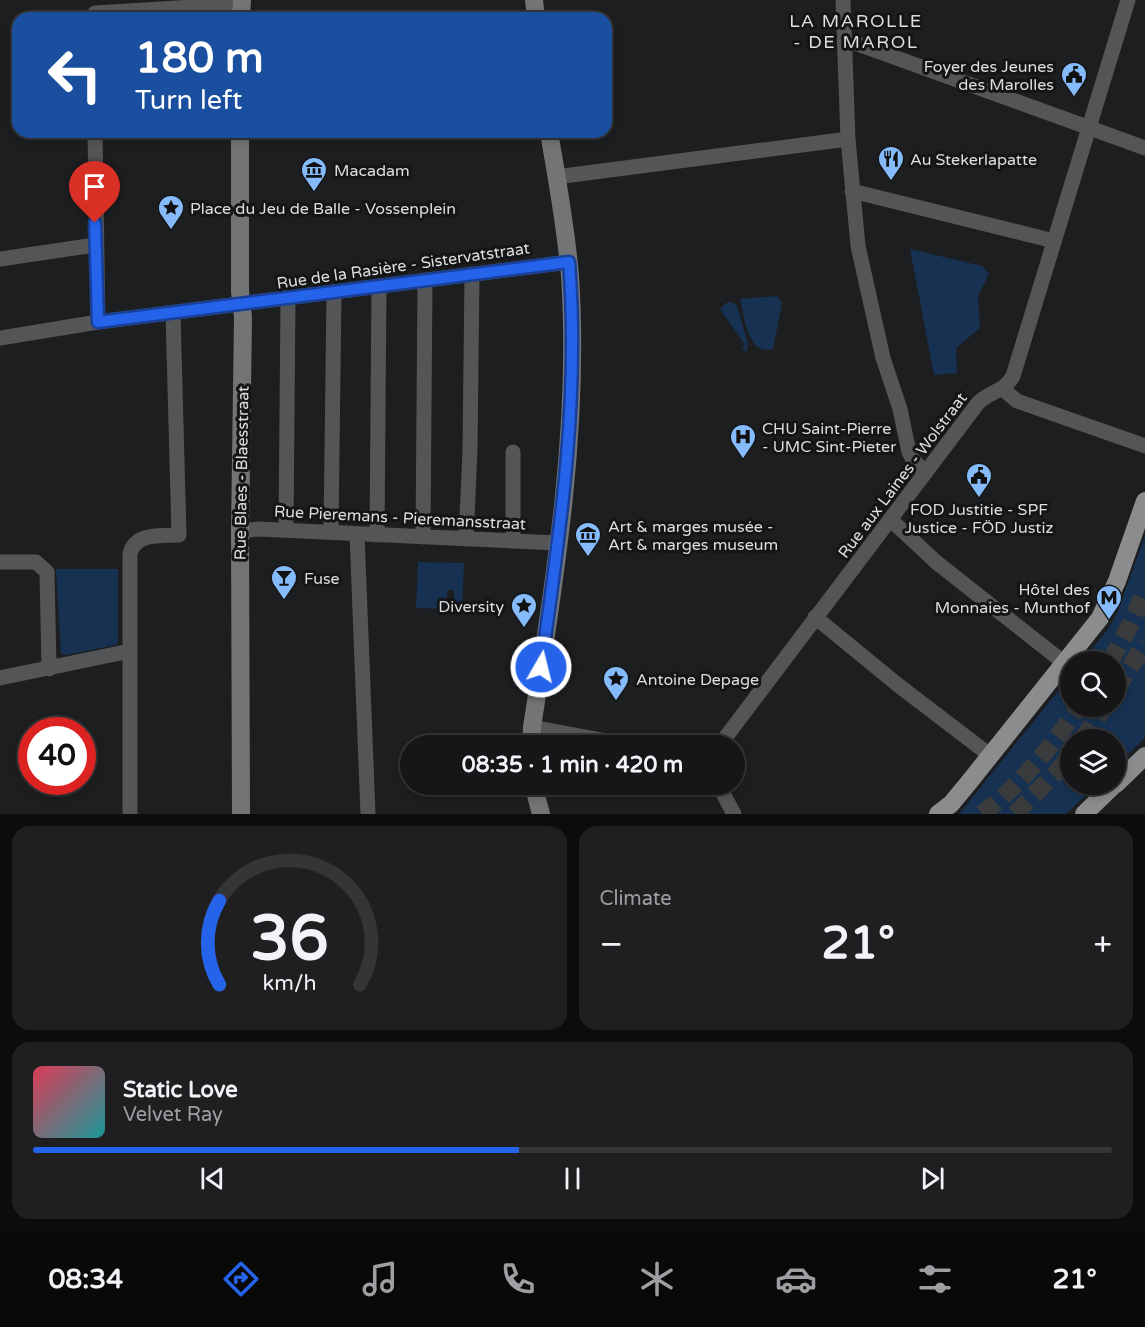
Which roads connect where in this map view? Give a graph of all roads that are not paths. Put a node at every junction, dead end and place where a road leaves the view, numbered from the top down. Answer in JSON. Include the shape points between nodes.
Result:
{"nodes":[{"id":1,"x":843,"y":0,"type":"edge"},
{"id":2,"x":1128,"y":0,"type":"edge"},
{"id":3,"x":242,"y":7,"type":"edge"},
{"id":4,"x":120,"y":12,"type":"edge"},
{"id":5,"x":845,"y":43,"type":"junction"},
{"id":6,"x":1088,"y":128,"type":"junction"},
{"id":7,"x":95,"y":138,"type":"edge"},
{"id":8,"x":240,"y":138,"type":"edge"},
{"id":9,"x":550,"y":138,"type":"edge"},
{"id":10,"x":848,"y":139,"type":"junction"},
{"id":11,"x":1145,"y":148,"type":"edge"},
{"id":12,"x":556,"y":177,"type":"junction"},
{"id":13,"x":852,"y":191,"type":"junction"},
{"id":14,"x":1053,"y":241,"type":"junction"},
{"id":15,"x":96,"y":245,"type":"junction"},
{"id":16,"x":0,"y":259,"type":"edge"},
{"id":17,"x":569,"y":262,"type":"junction"},
{"id":18,"x":472,"y":274,"type":"junction"},
{"id":19,"x":425,"y":280,"type":"junction"},
{"id":20,"x":379,"y":286,"type":"junction"},
{"id":21,"x":334,"y":293,"type":"junction"},
{"id":22,"x":288,"y":298,"type":"junction"},
{"id":23,"x":241,"y":304,"type":"junction"},
{"id":24,"x":173,"y":313,"type":"junction"},
{"id":25,"x":98,"y":322,"type":"junction"},
{"id":26,"x":0,"y":338,"type":"edge"},
{"id":27,"x":1004,"y":388,"type":"junction"},
{"id":28,"x":1145,"y":447,"type":"edge"},
{"id":29,"x":513,"y":452,"type":"dead end"},
{"id":30,"x":925,"y":472,"type":"junction"},
{"id":31,"x":1145,"y":501,"type":"edge"},
{"id":32,"x":890,"y":519,"type":"junction"},
{"id":33,"x":286,"y":530,"type":"junction"},
{"id":34,"x":240,"y":531,"type":"junction"},
{"id":35,"x":331,"y":532,"type":"junction"},
{"id":36,"x":357,"y":534,"type":"junction"},
{"id":37,"x":377,"y":535,"type":"junction"},
{"id":38,"x":423,"y":537,"type":"junction"},
{"id":39,"x":466,"y":539,"type":"junction"},
{"id":40,"x":513,"y":541,"type":"junction"},
{"id":41,"x":558,"y":543,"type":"junction"},
{"id":42,"x":0,"y":562,"type":"edge"},
{"id":43,"x":816,"y":617,"type":"junction"},
{"id":44,"x":130,"y":651,"type":"junction"},
{"id":45,"x":1073,"y":651,"type":"edge"},
{"id":46,"x":1060,"y":659,"type":"edge"},
{"id":47,"x":1060,"y":667,"type":"edge"},
{"id":48,"x":49,"y":669,"type":"junction"},
{"id":49,"x":0,"y":678,"type":"edge"},
{"id":50,"x":532,"y":735,"type":"edge"},
{"id":51,"x":726,"y":735,"type":"edge"},
{"id":52,"x":991,"y":756,"type":"junction"},
{"id":53,"x":1145,"y":756,"type":"edge"},
{"id":54,"x":1126,"y":774,"type":"edge"},
{"id":55,"x":537,"y":795,"type":"edge"},
{"id":56,"x":724,"y":795,"type":"edge"},
{"id":57,"x":1104,"y":795,"type":"edge"},
{"id":58,"x":130,"y":814,"type":"edge"},
{"id":59,"x":241,"y":814,"type":"edge"},
{"id":60,"x":368,"y":814,"type":"edge"},
{"id":61,"x":541,"y":814,"type":"edge"},
{"id":62,"x":734,"y":814,"type":"edge"},
{"id":63,"x":938,"y":814,"type":"edge"},
{"id":64,"x":1084,"y":814,"type":"edge"}],
"edges":[{"from":1,"to":5,"type":"street"},
{"from":2,"to":6,"type":"street"},
{"from":3,"to":4,"type":"street"},
{"from":5,"to":6,"type":"street"},
{"from":5,"to":10,"type":"street"},
{"from":6,"to":11,"type":"street"},
{"from":6,"to":14,"type":"street"},
{"from":7,"to":15,"type":"street"},
{"from":8,"to":23,"type":"street","name":"Rue Blaes - Blaesstraat"},
{"from":9,"to":12,"type":"street"},
{"from":10,"to":12,"type":"street"},
{"from":10,"to":13,"type":"street"},
{"from":12,"to":17,"type":"street"},
{"from":13,"to":14,"type":"street"},
{"from":13,"to":30,"type":"street","via":[[858,246],[883,358],[911,457]]},
{"from":14,"to":27,"type":"street","via":[[1013,376]]},
{"from":15,"to":16,"type":"street"},
{"from":15,"to":25,"type":"street"},
{"from":17,"to":18,"type":"street","name":"Rue de la Rasière - Sistervatstraat"},
{"from":17,"to":41,"type":"street","via":[[569,441]]},
{"from":18,"to":19,"type":"street","name":"Rue de la Rasière - Sistervatstraat"},
{"from":18,"to":39,"type":"street"},
{"from":19,"to":20,"type":"street","name":"Rue de la Rasière - Sistervatstraat"},
{"from":19,"to":38,"type":"street"},
{"from":20,"to":21,"type":"street","name":"Rue de la Rasière - Sistervatstraat"},
{"from":20,"to":37,"type":"street"},
{"from":21,"to":22,"type":"street","name":"Rue de la Rasière - Sistervatstraat"},
{"from":21,"to":35,"type":"street"},
{"from":22,"to":23,"type":"street","name":"Rue de la Rasière - Sistervatstraat"},
{"from":22,"to":33,"type":"street"},
{"from":23,"to":24,"type":"street"},
{"from":23,"to":34,"type":"street","name":"Rue Blaes - Blaesstraat"},
{"from":24,"to":25,"type":"street"},
{"from":24,"to":44,"type":"street","via":[[179,535],[150,537],[138,541],[131,549]]},
{"from":25,"to":26,"type":"street"},
{"from":27,"to":28,"type":"street","via":[[1017,400]]},
{"from":27,"to":30,"type":"street","name":"Rue aux Laines - Wolstraat","via":[[978,404]]},
{"from":29,"to":40,"type":"street"},
{"from":30,"to":32,"type":"street","name":"Rue aux Laines - Wolstraat"},
{"from":31,"to":45,"type":"main road","via":[[1100,618]]},
{"from":32,"to":43,"type":"street","name":"Rue aux Laines - Wolstraat"},
{"from":32,"to":46,"type":"street","via":[[936,562]]},
{"from":33,"to":34,"type":"street","name":"Rue Pieremans - Pieremansstraat"},
{"from":33,"to":35,"type":"street","name":"Rue Pieremans - Pieremansstraat"},
{"from":34,"to":59,"type":"street","name":"Rue Blaes - Blaesstraat"},
{"from":35,"to":36,"type":"street","name":"Rue Pieremans - Pieremansstraat"},
{"from":36,"to":37,"type":"street","name":"Rue Pieremans - Pieremansstraat"},
{"from":36,"to":60,"type":"street"},
{"from":37,"to":38,"type":"street","name":"Rue Pieremans - Pieremansstraat"},
{"from":38,"to":39,"type":"street","name":"Rue Pieremans - Pieremansstraat"},
{"from":39,"to":40,"type":"street","name":"Rue Pieremans - Pieremansstraat"},
{"from":40,"to":41,"type":"street","name":"Rue Pieremans - Pieremansstraat"},
{"from":41,"to":50,"type":"street"},
{"from":42,"to":48,"type":"street","via":[[36,562],[47,572]]},
{"from":43,"to":51,"type":"street","name":"Rue aux Laines - Wolstraat"},
{"from":43,"to":52,"type":"street"},
{"from":44,"to":48,"type":"street"},
{"from":44,"to":58,"type":"street"},
{"from":47,"to":52,"type":"main road"},
{"from":48,"to":49,"type":"street"},
{"from":52,"to":63,"type":"main road"},
{"from":53,"to":54,"type":"main road"},
{"from":55,"to":61,"type":"street"},
{"from":56,"to":62,"type":"street"},
{"from":57,"to":64,"type":"main road"}]}
